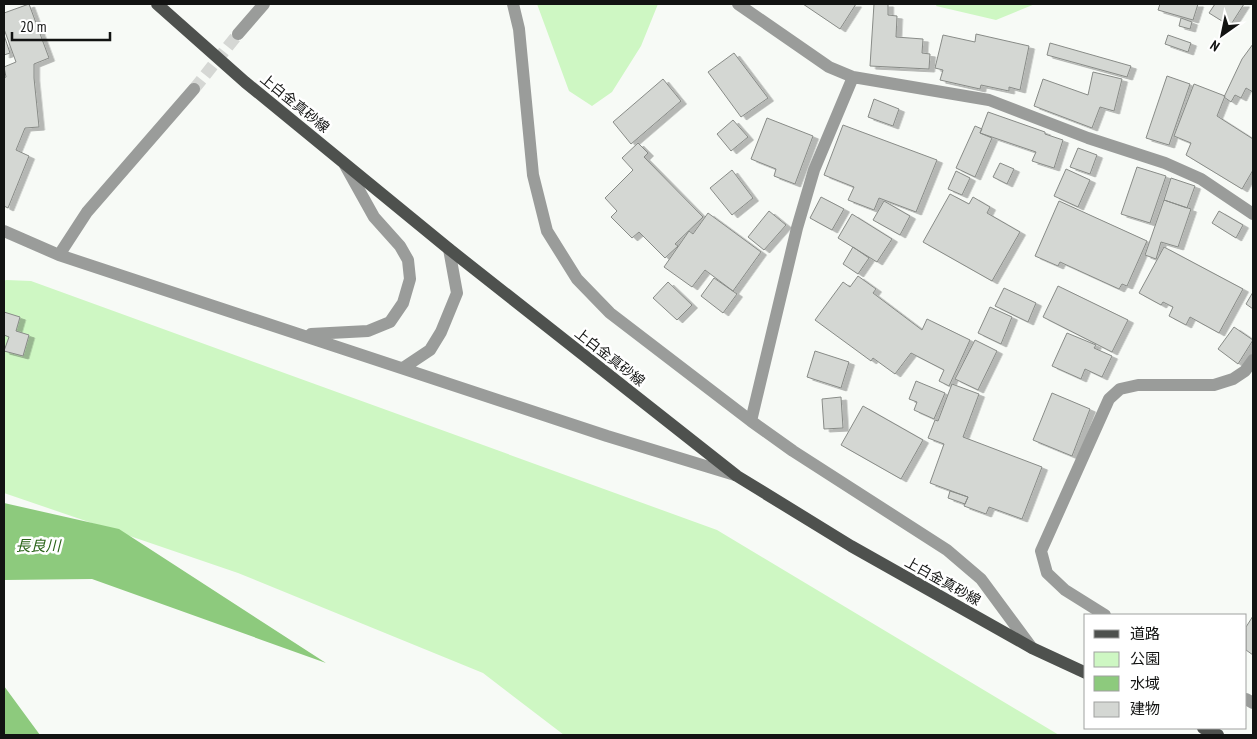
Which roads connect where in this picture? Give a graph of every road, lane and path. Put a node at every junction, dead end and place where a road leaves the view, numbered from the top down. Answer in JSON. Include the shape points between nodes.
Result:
{"nodes":[{"id":1,"x":157,"y":4,"type":"edge"},
{"id":2,"x":264,"y":4,"type":"edge"},
{"id":3,"x":513,"y":4,"type":"edge"},
{"id":4,"x":738,"y":4,"type":"edge"},
{"id":5,"x":238,"y":34,"type":"tunnel mouth"},
{"id":6,"x":854,"y":77,"type":"junction"},
{"id":7,"x":194,"y":89,"type":"tunnel mouth"},
{"id":8,"x":344,"y":163,"type":"junction"},
{"id":9,"x":1253,"y":214,"type":"edge"},
{"id":10,"x":4,"y":231,"type":"edge"},
{"id":11,"x":449,"y":249,"type":"junction"},
{"id":12,"x":59,"y":255,"type":"junction"},
{"id":13,"x":301,"y":334,"type":"junction"},
{"id":14,"x":1253,"y":360,"type":"edge"},
{"id":15,"x":403,"y":368,"type":"junction"},
{"id":16,"x":751,"y":421,"type":"junction"},
{"id":17,"x":737,"y":476,"type":"junction"},
{"id":18,"x":1103,"y":614,"type":"edge"},
{"id":19,"x":1032,"y":648,"type":"junction"},
{"id":20,"x":1084,"y":672,"type":"edge"},
{"id":21,"x":1205,"y":729,"type":"edge"},
{"id":22,"x":1218,"y":735,"type":"edge"}],
"edges":[{"from":1,"to":8,"type":"main road","name":"上白金真砂線"},
{"from":2,"to":5,"type":"street"},
{"from":3,"to":16,"type":"street","via":[[519,28],[533,175],[547,231],[577,279],[610,313]]},
{"from":4,"to":6,"type":"street","via":[[829,68]]},
{"from":6,"to":9,"type":"street","via":[[989,100],[1165,163],[1201,179]]},
{"from":6,"to":16,"type":"street","via":[[814,170]]},
{"from":7,"to":12,"type":"street","via":[[87,212]]},
{"from":8,"to":11,"type":"main road","name":"上白金真砂線"},
{"from":8,"to":13,"type":"street","via":[[374,217],[408,260],[410,279],[403,303],[390,322],[368,331]]},
{"from":10,"to":12,"type":"street"},
{"from":11,"to":15,"type":"street","via":[[457,293],[430,350]]},
{"from":11,"to":17,"type":"main road","name":"上白金真砂線"},
{"from":12,"to":13,"type":"street"},
{"from":13,"to":15,"type":"street"},
{"from":14,"to":18,"type":"street","via":[[1233,379],[1214,385],[1138,385],[1120,389],[1109,399],[1041,551],[1047,573],[1065,590]]},
{"from":15,"to":17,"type":"street"},
{"from":16,"to":19,"type":"street","via":[[793,452],[947,550],[981,579]]},
{"from":17,"to":19,"type":"main road","name":"上白金真砂線","via":[[850,546]]},
{"from":19,"to":20,"type":"main road","name":"上白金真砂線"},
{"from":21,"to":22,"type":"main road"}]}
